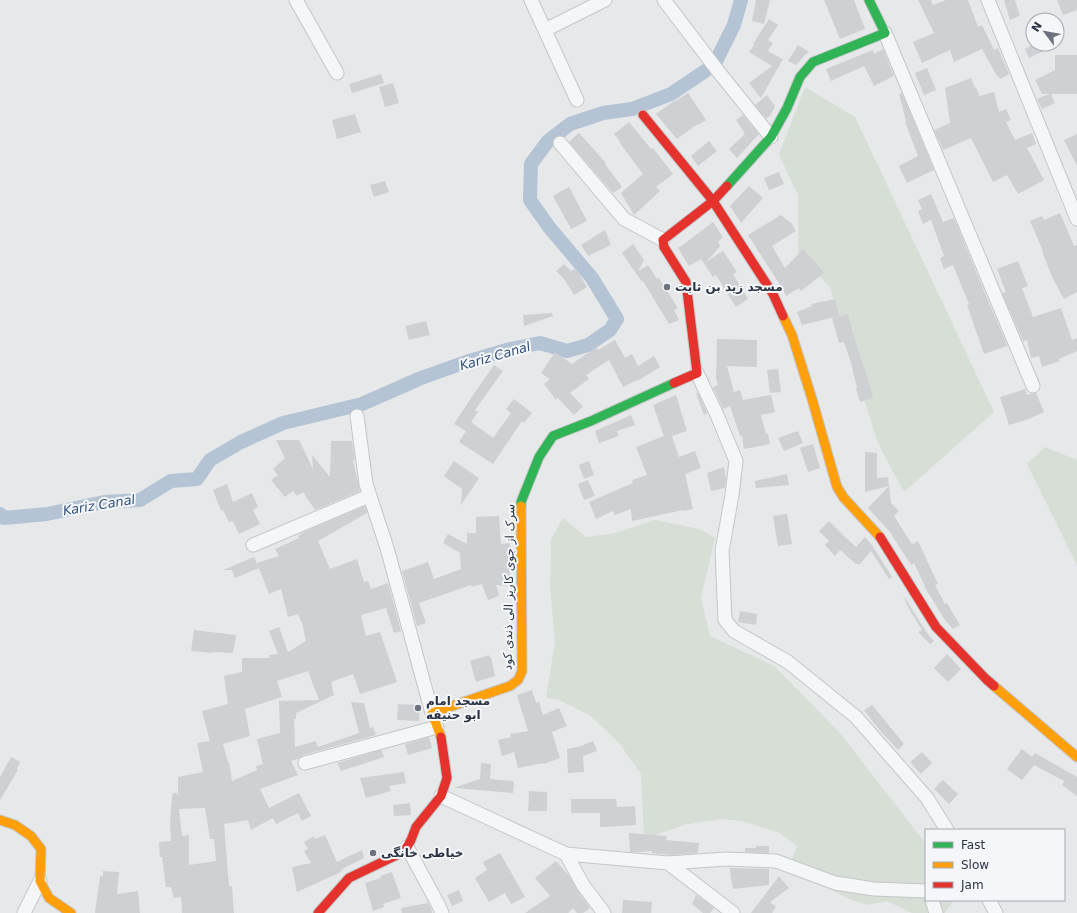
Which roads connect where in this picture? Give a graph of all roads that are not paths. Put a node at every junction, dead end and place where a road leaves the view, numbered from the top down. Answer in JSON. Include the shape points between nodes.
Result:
{"nodes":[{"id":1,"x":296,"y":0,"type":"edge"},
{"id":2,"x":531,"y":0,"type":"edge"},
{"id":3,"x":605,"y":0,"type":"edge"},
{"id":4,"x":664,"y":0,"type":"edge"},
{"id":5,"x":869,"y":0,"type":"edge"},
{"id":6,"x":988,"y":0,"type":"edge"},
{"id":7,"x":545,"y":30,"type":"junction"},
{"id":8,"x":884,"y":33,"type":"junction"},
{"id":9,"x":337,"y":73,"type":"dead end"},
{"id":10,"x":577,"y":100,"type":"dead end"},
{"id":11,"x":643,"y":115,"type":"dead end"},
{"id":12,"x":771,"y":137,"type":"junction"},
{"id":13,"x":560,"y":143,"type":"dead end"},
{"id":14,"x":713,"y":201,"type":"junction"},
{"id":15,"x":1077,"y":219,"type":"edge"},
{"id":16,"x":663,"y":240,"type":"junction"},
{"id":17,"x":697,"y":373,"type":"junction"},
{"id":18,"x":1033,"y":386,"type":"dead end"},
{"id":19,"x":357,"y":416,"type":"dead end"},
{"id":20,"x":369,"y":496,"type":"junction"},
{"id":21,"x":253,"y":545,"type":"dead end"},
{"id":22,"x":432,"y":714,"type":"junction"},
{"id":23,"x":437,"y":727,"type":"junction"},
{"id":24,"x":1077,"y":757,"type":"edge"},
{"id":25,"x":305,"y":763,"type":"dead end"},
{"id":26,"x":441,"y":796,"type":"junction"},
{"id":27,"x":0,"y":820,"type":"edge"},
{"id":28,"x":946,"y":829,"type":"edge"},
{"id":29,"x":407,"y":847,"type":"junction"},
{"id":30,"x":566,"y":854,"type":"junction"},
{"id":31,"x":668,"y":863,"type":"junction"},
{"id":32,"x":40,"y":881,"type":"junction"},
{"id":33,"x":925,"y":891,"type":"edge"},
{"id":34,"x":932,"y":901,"type":"edge"},
{"id":35,"x":990,"y":901,"type":"edge"},
{"id":36,"x":24,"y":913,"type":"edge"},
{"id":37,"x":71,"y":913,"type":"edge"},
{"id":38,"x":318,"y":913,"type":"edge"},
{"id":39,"x":442,"y":913,"type":"edge"},
{"id":40,"x":604,"y":913,"type":"edge"},
{"id":41,"x":733,"y":913,"type":"edge"},
{"id":42,"x":936,"y":913,"type":"edge"},
{"id":43,"x":996,"y":913,"type":"edge"}],
"edges":[{"from":1,"to":9,"type":"street"},
{"from":2,"to":7,"type":"street"},
{"from":3,"to":7,"type":"street"},
{"from":4,"to":12,"type":"street"},
{"from":5,"to":8,"type":"street"},
{"from":6,"to":15,"type":"street"},
{"from":7,"to":10,"type":"street"},
{"from":8,"to":12,"type":"street","via":[[813,62],[800,77]]},
{"from":8,"to":18,"type":"street"},
{"from":11,"to":14,"type":"street"},
{"from":12,"to":14,"type":"street"},
{"from":13,"to":16,"type":"street","via":[[624,219]]},
{"from":14,"to":16,"type":"street"},
{"from":14,"to":24,"type":"street","via":[[773,294],[788,328],[812,399],[837,487],[844,498],[881,538],[936,627],[986,679]]},
{"from":16,"to":17,"type":"street","via":[[664,247],[686,282]]},
{"from":17,"to":22,"type":"street","name":"سرک از جوی کاریز الی ذندی کود","via":[[553,436],[539,457],[521,502],[522,671],[518,680],[510,686]]},
{"from":17,"to":28,"type":"street","via":[[736,461],[722,551],[725,620],[734,632],[788,662],[856,717],[927,798]]},
{"from":19,"to":20,"type":"street"},
{"from":20,"to":21,"type":"street"},
{"from":20,"to":22,"type":"street","via":[[387,548]]},
{"from":22,"to":23,"type":"street"},
{"from":23,"to":25,"type":"street"},
{"from":23,"to":26,"type":"street","via":[[442,740],[447,778]]},
{"from":26,"to":29,"type":"street","via":[[416,827]]},
{"from":26,"to":30,"type":"street"},
{"from":27,"to":32,"type":"street","via":[[15,825],[31,836],[41,849]]},
{"from":29,"to":38,"type":"street","via":[[349,878]]},
{"from":29,"to":39,"type":"street"},
{"from":30,"to":31,"type":"street"},
{"from":30,"to":40,"type":"street","via":[[583,885]]},
{"from":31,"to":33,"type":"street","via":[[726,859],[776,861],[835,883],[874,889]]},
{"from":31,"to":41,"type":"street"},
{"from":32,"to":36,"type":"street"},
{"from":32,"to":37,"type":"street","via":[[49,898]]},
{"from":34,"to":42,"type":"street"},
{"from":35,"to":43,"type":"street"}]}
